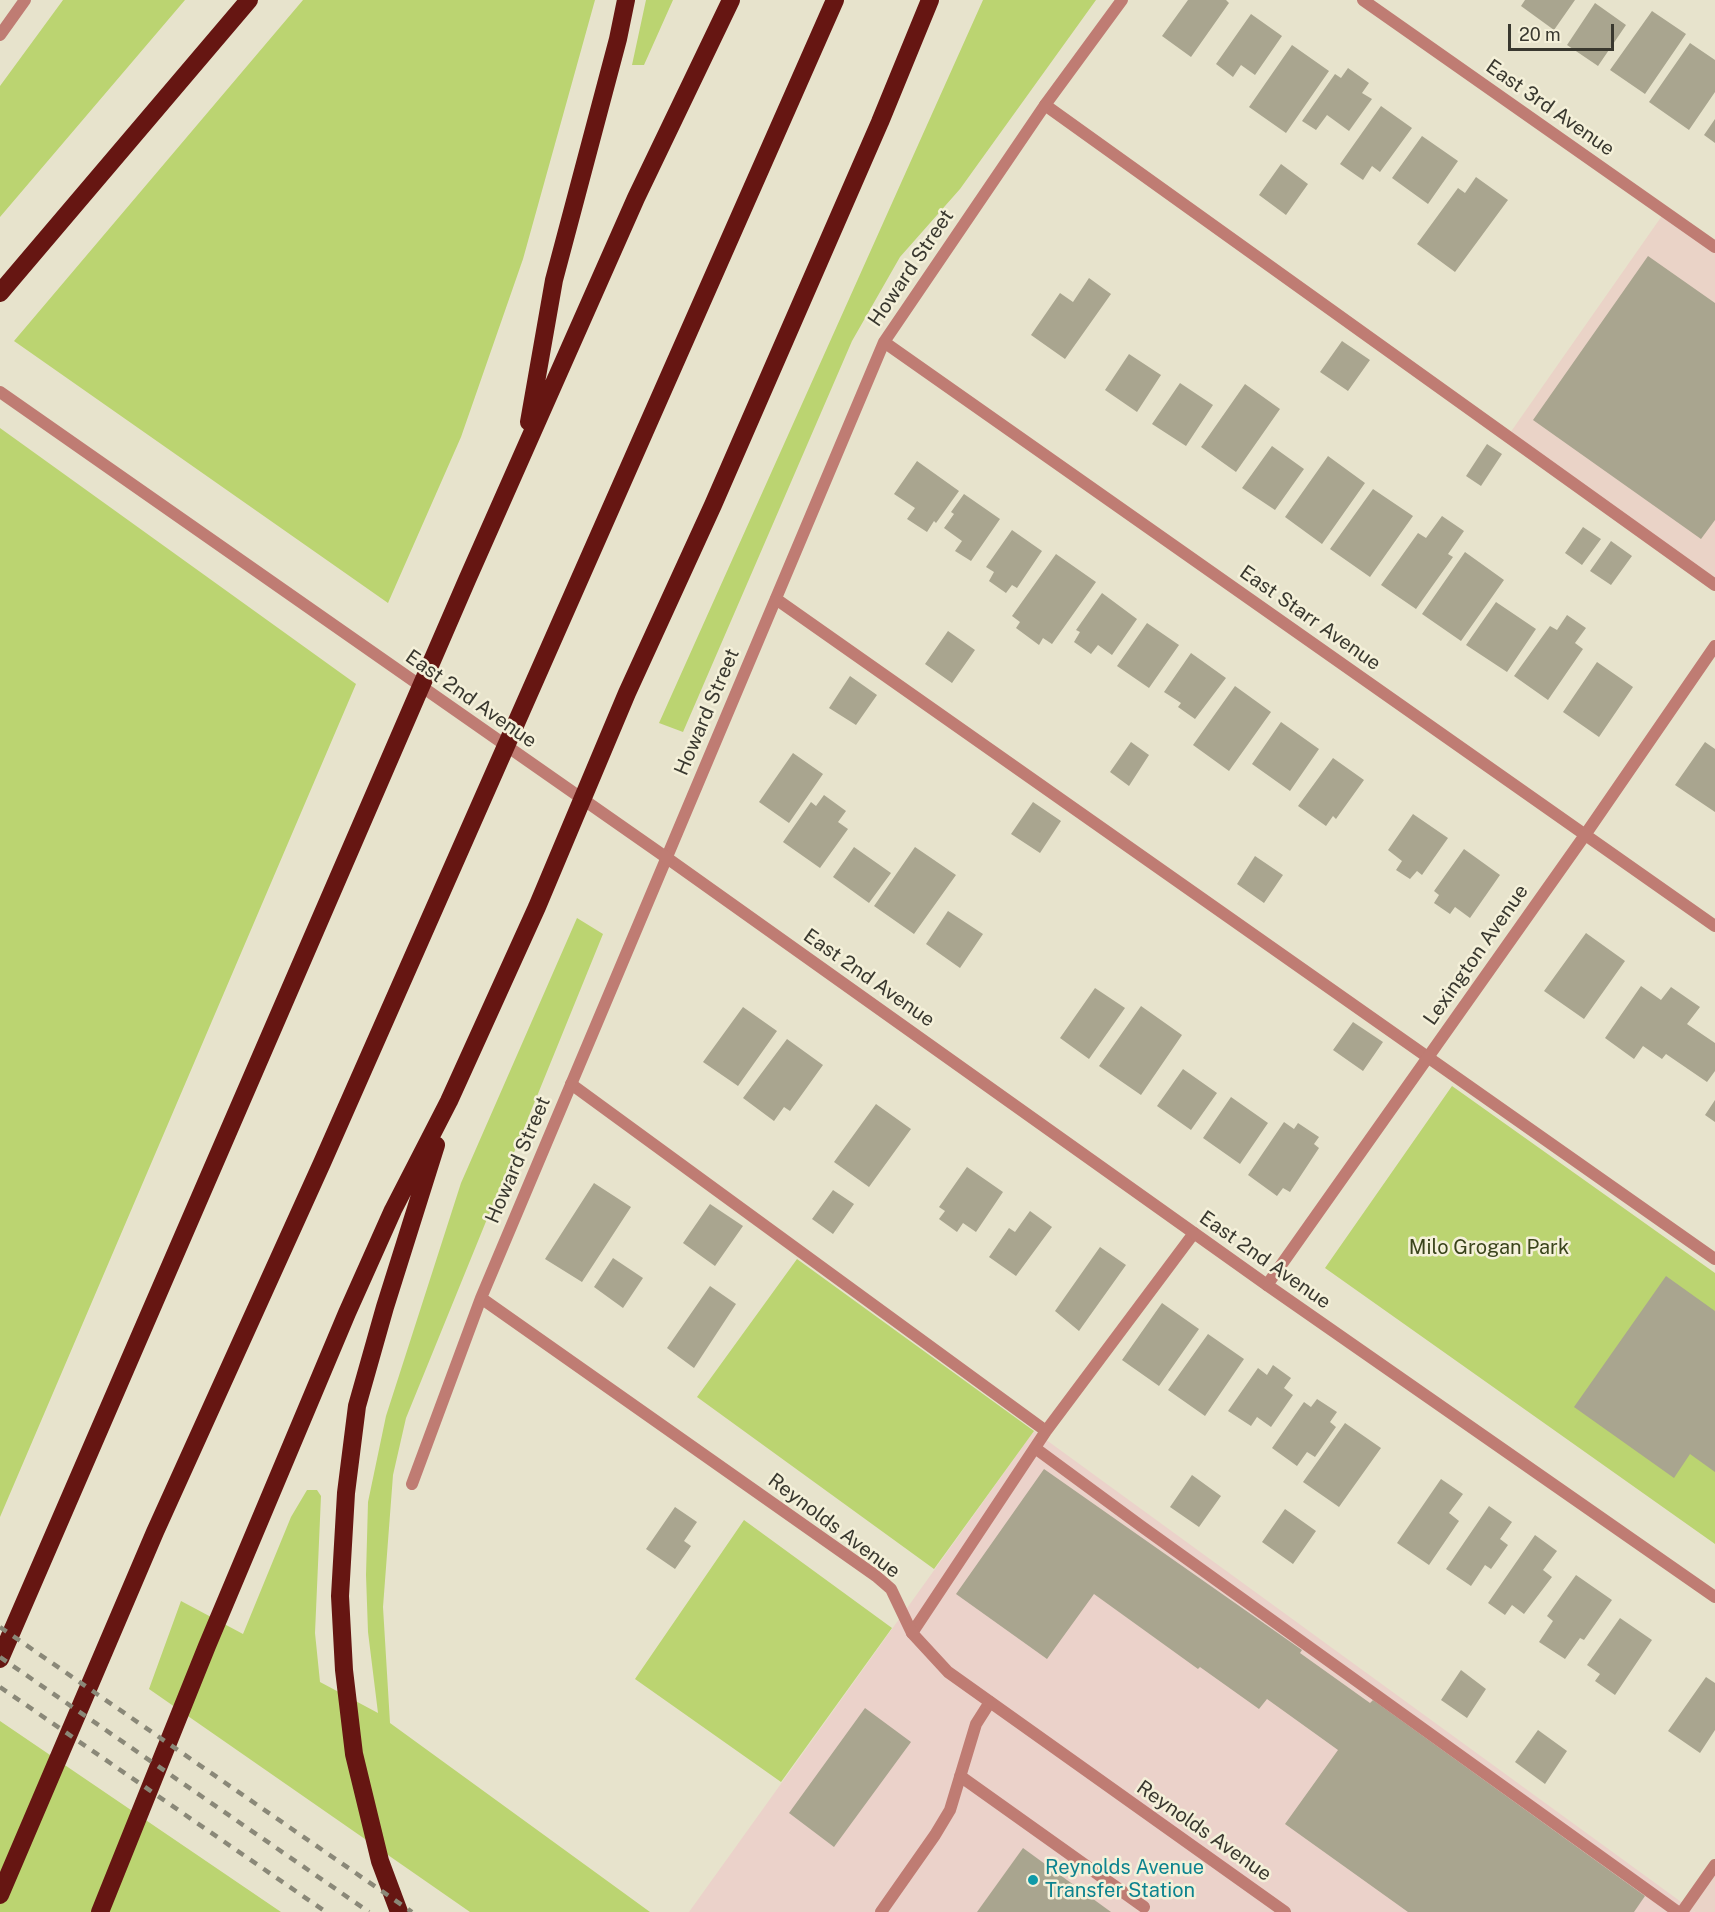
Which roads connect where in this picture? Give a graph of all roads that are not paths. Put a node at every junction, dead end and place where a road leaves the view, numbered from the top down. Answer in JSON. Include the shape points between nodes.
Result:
{"nodes":[{"id":1,"x":25,"y":0,"type":"edge"},
{"id":2,"x":249,"y":0,"type":"edge"},
{"id":3,"x":626,"y":0,"type":"edge"},
{"id":4,"x":731,"y":0,"type":"edge"},
{"id":5,"x":835,"y":0,"type":"edge"},
{"id":6,"x":930,"y":0,"type":"edge"},
{"id":7,"x":1122,"y":0,"type":"edge"},
{"id":8,"x":1363,"y":0,"type":"edge"},
{"id":9,"x":0,"y":35,"type":"edge"},
{"id":10,"x":1045,"y":105,"type":"junction"},
{"id":11,"x":1715,"y":247,"type":"edge"},
{"id":12,"x":0,"y":293,"type":"edge"},
{"id":13,"x":884,"y":342,"type":"junction"},
{"id":14,"x":0,"y":392,"type":"edge"},
{"id":15,"x":525,"y":450,"type":"junction"},
{"id":16,"x":1715,"y":585,"type":"edge"},
{"id":17,"x":776,"y":599,"type":"junction"},
{"id":18,"x":1715,"y":646,"type":"edge"},
{"id":19,"x":1585,"y":835,"type":"junction"},
{"id":20,"x":667,"y":858,"type":"junction"},
{"id":21,"x":1715,"y":926,"type":"edge"},
{"id":22,"x":1428,"y":1057,"type":"junction"},
{"id":23,"x":571,"y":1084,"type":"junction"},
{"id":24,"x":449,"y":1101,"type":"junction"},
{"id":25,"x":1194,"y":1233,"type":"junction"},
{"id":26,"x":1715,"y":1259,"type":"edge"},
{"id":27,"x":1267,"y":1285,"type":"junction"},
{"id":28,"x":482,"y":1298,"type":"junction"},
{"id":29,"x":1046,"y":1431,"type":"junction"},
{"id":30,"x":1035,"y":1448,"type":"junction"},
{"id":31,"x":412,"y":1484,"type":"dead end"},
{"id":32,"x":1715,"y":1597,"type":"edge"},
{"id":33,"x":912,"y":1633,"type":"junction"},
{"id":34,"x":0,"y":1659,"type":"edge"},
{"id":35,"x":990,"y":1702,"type":"junction"},
{"id":36,"x":960,"y":1776,"type":"junction"},
{"id":37,"x":1715,"y":1865,"type":"edge"},
{"id":38,"x":0,"y":1894,"type":"edge"},
{"id":39,"x":1144,"y":1907,"type":"dead end"},
{"id":40,"x":100,"y":1912,"type":"edge"},
{"id":41,"x":399,"y":1912,"type":"edge"},
{"id":42,"x":881,"y":1912,"type":"edge"},
{"id":43,"x":1285,"y":1912,"type":"edge"},
{"id":44,"x":1680,"y":1912,"type":"edge"}],
"edges":[{"from":1,"to":9,"type":"street"},
{"from":2,"to":12,"type":"highway"},
{"from":3,"to":15,"type":"highway","via":[[554,280]]},
{"from":4,"to":15,"type":"highway","via":[[636,198]]},
{"from":5,"to":38,"type":"highway","via":[[155,1532]]},
{"from":6,"to":24,"type":"highway","via":[[880,122]]},
{"from":7,"to":10,"type":"street","name":"Howard Street"},
{"from":8,"to":11,"type":"street","name":"East 3rd Avenue"},
{"from":10,"to":13,"type":"street","name":"Howard Street"},
{"from":10,"to":16,"type":"street"},
{"from":13,"to":17,"type":"street","name":"Howard Street"},
{"from":13,"to":19,"type":"street","name":"East Starr Avenue"},
{"from":14,"to":20,"type":"street","name":"East 2nd Avenue"},
{"from":15,"to":34,"type":"highway"},
{"from":17,"to":20,"type":"street","name":"Howard Street"},
{"from":17,"to":22,"type":"street"},
{"from":18,"to":19,"type":"street","name":"Lexington Avenue"},
{"from":19,"to":21,"type":"street","name":"East Starr Avenue"},
{"from":19,"to":22,"type":"street","name":"Lexington Avenue"},
{"from":20,"to":23,"type":"street","name":"Howard Street"},
{"from":20,"to":25,"type":"street","name":"East 2nd Avenue"},
{"from":22,"to":26,"type":"street"},
{"from":22,"to":27,"type":"street","name":"Lexington Avenue"},
{"from":23,"to":28,"type":"street","name":"Howard Street"},
{"from":23,"to":29,"type":"street"},
{"from":24,"to":40,"type":"highway","via":[[384,1231]]},
{"from":24,"to":41,"type":"highway","via":[[357,1406],[346,1493],[340,1596],[354,1754],[380,1861]]},
{"from":25,"to":27,"type":"street","name":"East 2nd Avenue"},
{"from":25,"to":29,"type":"street"},
{"from":27,"to":32,"type":"street","name":"East 2nd Avenue"},
{"from":28,"to":31,"type":"street","name":"Howard Street"},
{"from":28,"to":33,"type":"street","name":"Reynolds Avenue","via":[[876,1576],[891,1589]]},
{"from":29,"to":30,"type":"street"},
{"from":30,"to":33,"type":"street"},
{"from":30,"to":44,"type":"street"},
{"from":33,"to":35,"type":"street","name":"Reynolds Avenue","via":[[948,1672]]},
{"from":35,"to":36,"type":"street","via":[[976,1724]]},
{"from":35,"to":43,"type":"street","name":"Reynolds Avenue"},
{"from":36,"to":39,"type":"street"},
{"from":36,"to":42,"type":"street","via":[[950,1810]]},
{"from":37,"to":44,"type":"street"}]}
